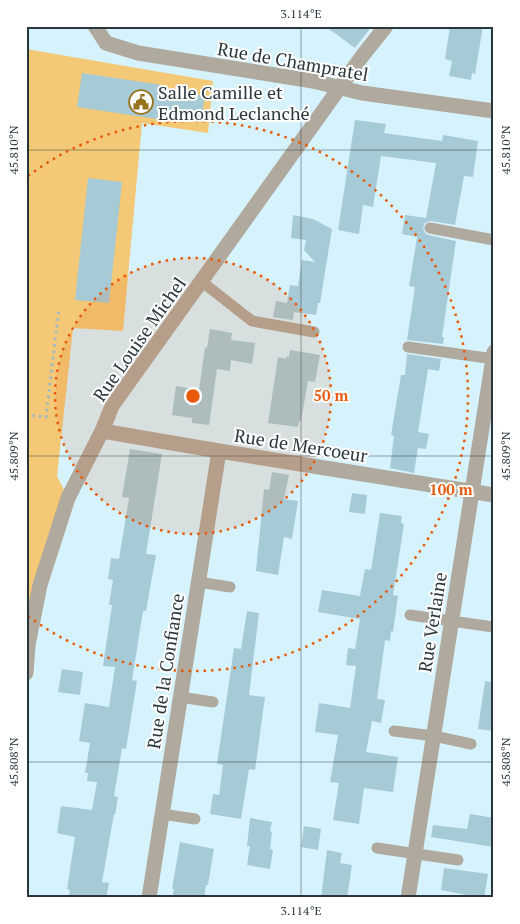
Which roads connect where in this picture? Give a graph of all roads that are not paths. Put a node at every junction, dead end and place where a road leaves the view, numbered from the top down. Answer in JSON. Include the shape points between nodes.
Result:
{"nodes":[{"id":1,"x":95,"y":26,"type":"edge"},
{"id":2,"x":386,"y":26,"type":"edge"},
{"id":3,"x":340,"y":88,"type":"junction"},
{"id":4,"x":494,"y":111,"type":"edge"},
{"id":5,"x":430,"y":228,"type":"dead end"},
{"id":6,"x":494,"y":240,"type":"edge"},
{"id":7,"x":201,"y":281,"type":"junction"},
{"id":8,"x":314,"y":332,"type":"dead end"},
{"id":9,"x":408,"y":347,"type":"dead end"},
{"id":10,"x":493,"y":357,"type":"edge"},
{"id":11,"x":102,"y":430,"type":"junction"},
{"id":12,"x":219,"y":451,"type":"junction"},
{"id":13,"x":471,"y":491,"type":"junction"},
{"id":14,"x":494,"y":495,"type":"edge"},
{"id":15,"x":198,"y":582,"type":"junction"},
{"id":16,"x":230,"y":586,"type":"dead end"},
{"id":17,"x":410,"y":615,"type":"dead end"},
{"id":18,"x":451,"y":620,"type":"junction"},
{"id":19,"x":493,"y":627,"type":"edge"},
{"id":20,"x":26,"y":672,"type":"edge"},
{"id":21,"x":180,"y":697,"type":"junction"},
{"id":22,"x":213,"y":702,"type":"dead end"},
{"id":23,"x":394,"y":731,"type":"dead end"},
{"id":24,"x":434,"y":736,"type":"junction"},
{"id":25,"x":471,"y":744,"type":"dead end"},
{"id":26,"x":162,"y":814,"type":"junction"},
{"id":27,"x":195,"y":819,"type":"dead end"},
{"id":28,"x":377,"y":848,"type":"dead end"},
{"id":29,"x":415,"y":854,"type":"junction"},
{"id":30,"x":458,"y":860,"type":"dead end"},
{"id":31,"x":149,"y":898,"type":"edge"},
{"id":32,"x":408,"y":898,"type":"edge"}],
"edges":[{"from":1,"to":3,"type":"street","name":"Rue de Champratel","via":[[106,43],[138,53]]},
{"from":2,"to":3,"type":"street","name":"Rue Louise Michel"},
{"from":3,"to":4,"type":"street","name":"Rue de Champratel"},
{"from":3,"to":7,"type":"street","name":"Rue Louise Michel"},
{"from":5,"to":6,"type":"lane"},
{"from":7,"to":8,"type":"lane","name":"Rue Louise Michel","via":[[252,321]]},
{"from":7,"to":11,"type":"street","name":"Rue Louise Michel","via":[[112,406]]},
{"from":9,"to":10,"type":"lane"},
{"from":10,"to":13,"type":"street","name":"Rue Verlaine"},
{"from":11,"to":12,"type":"street","name":"Rue de Mercoeur"},
{"from":11,"to":20,"type":"street","name":"Rue Louise Michel","via":[[68,498],[40,585]]},
{"from":12,"to":13,"type":"street","name":"Rue de Mercoeur"},
{"from":12,"to":15,"type":"street","name":"Rue de la Confiance"},
{"from":13,"to":14,"type":"street","name":"Rue de Mercoeur"},
{"from":13,"to":18,"type":"street","name":"Rue Verlaine"},
{"from":15,"to":16,"type":"lane"},
{"from":15,"to":21,"type":"street","name":"Rue de la Confiance"},
{"from":17,"to":18,"type":"lane"},
{"from":18,"to":19,"type":"lane"},
{"from":18,"to":24,"type":"street","name":"Rue Verlaine"},
{"from":21,"to":22,"type":"lane"},
{"from":21,"to":26,"type":"street","name":"Rue de la Confiance"},
{"from":23,"to":24,"type":"lane"},
{"from":24,"to":25,"type":"lane"},
{"from":24,"to":29,"type":"street","name":"Rue Verlaine"},
{"from":26,"to":27,"type":"lane"},
{"from":26,"to":31,"type":"street","name":"Rue de la Confiance"},
{"from":28,"to":29,"type":"lane"},
{"from":29,"to":30,"type":"lane"},
{"from":29,"to":32,"type":"street","name":"Rue Verlaine"}]}
